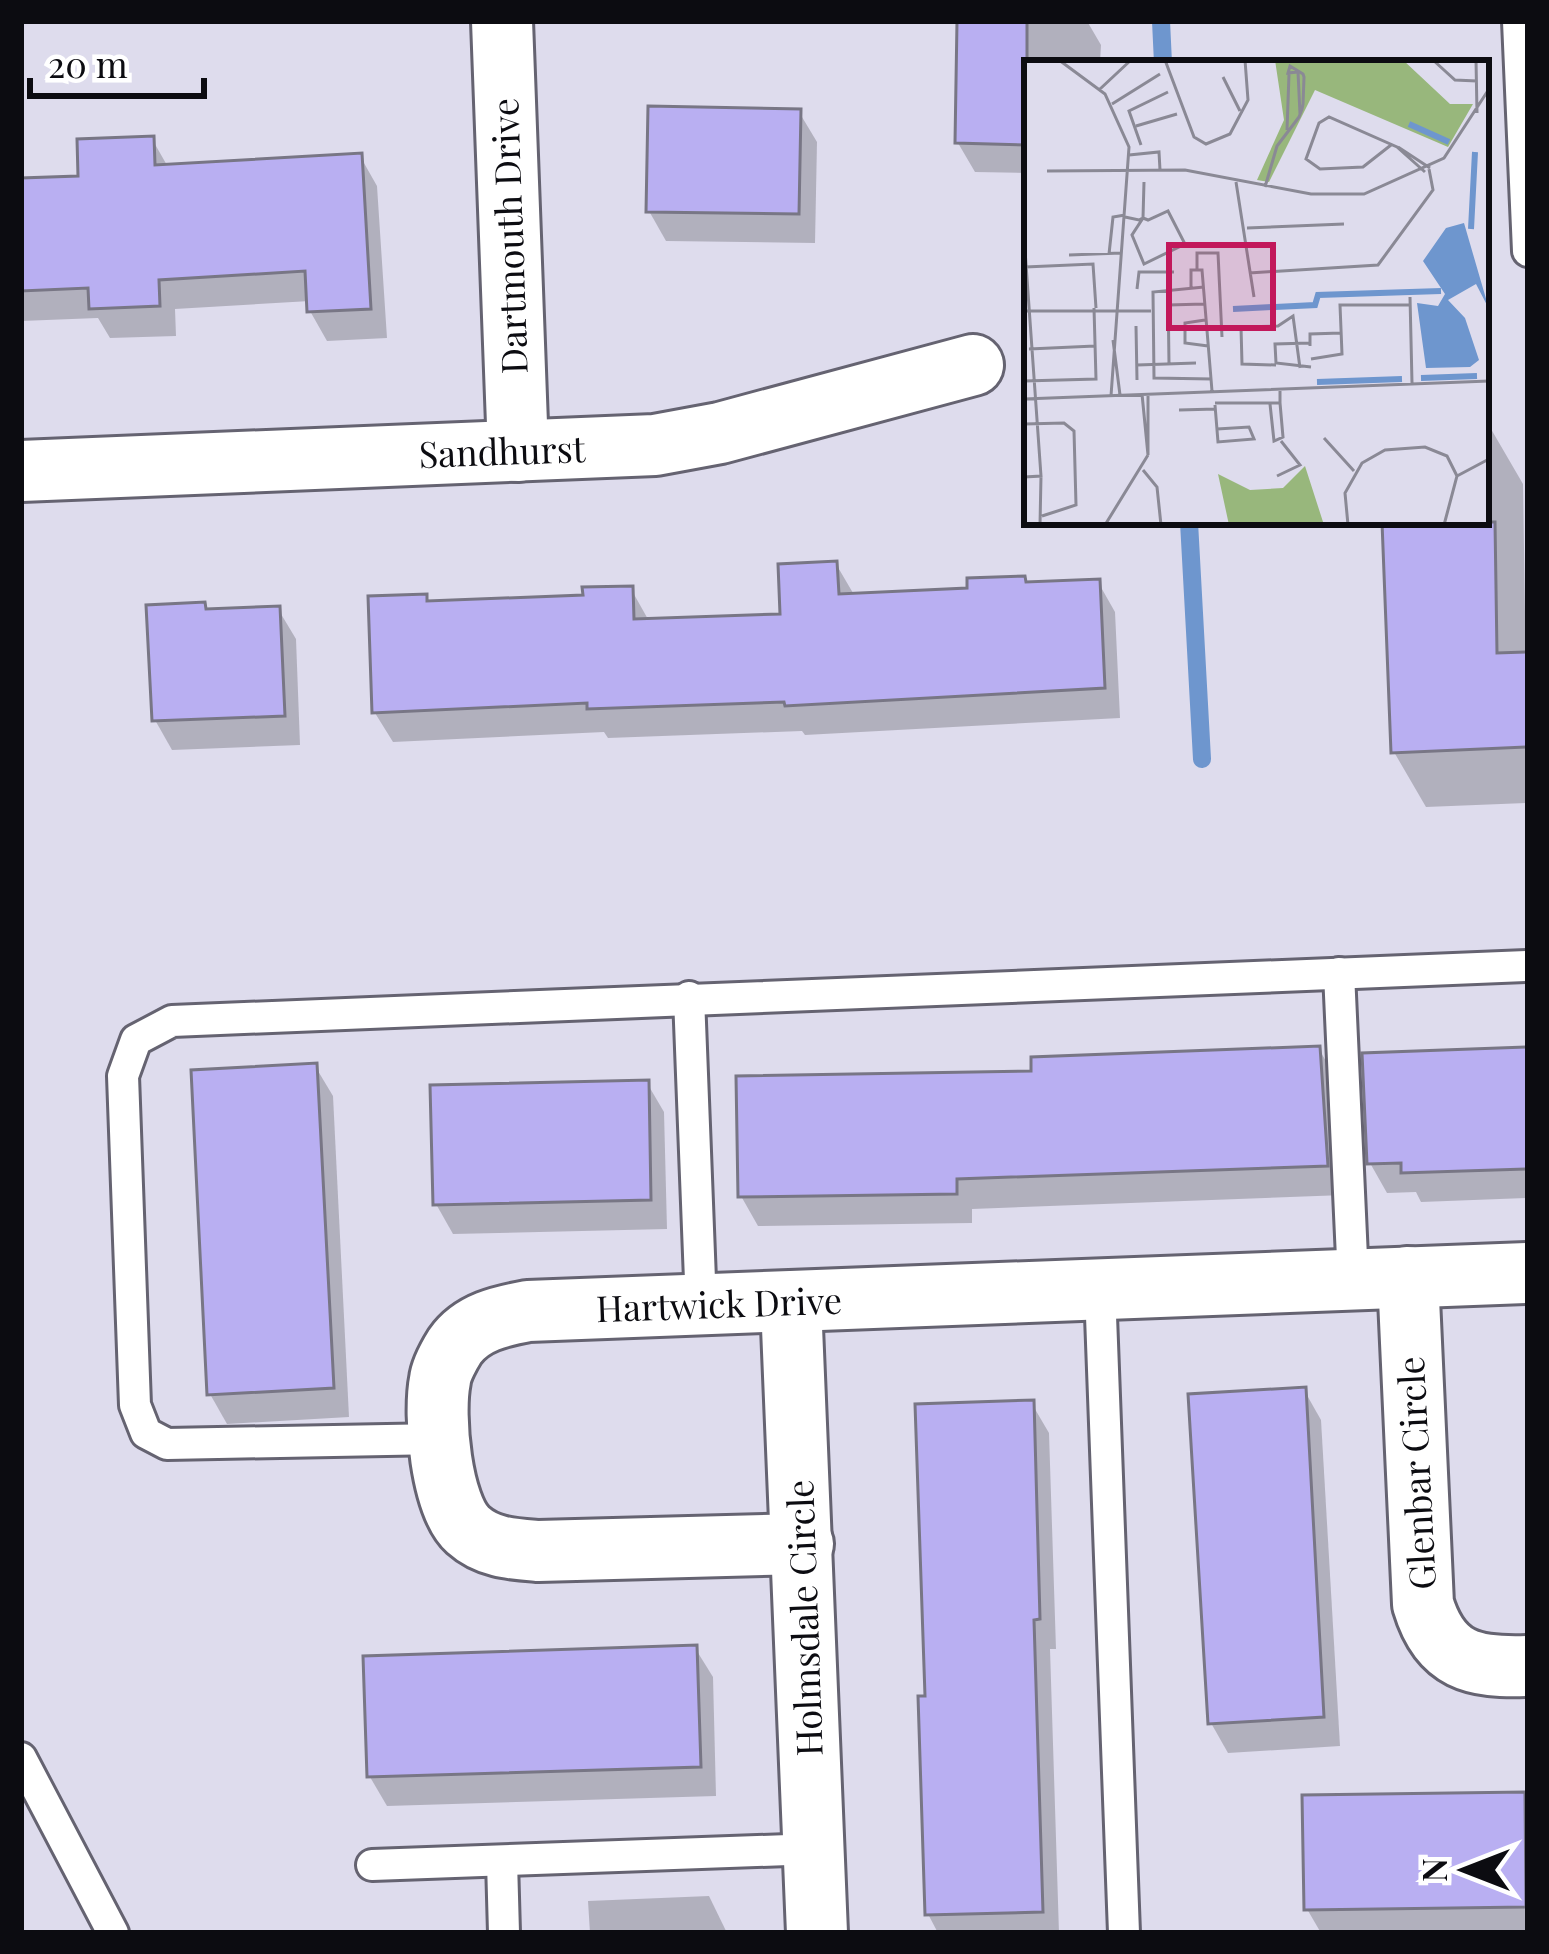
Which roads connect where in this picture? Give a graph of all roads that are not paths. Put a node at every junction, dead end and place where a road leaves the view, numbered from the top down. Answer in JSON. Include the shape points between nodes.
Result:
{"nodes":[{"id":1,"x":502,"y":21,"type":"edge"},
{"id":2,"x":1518,"y":21,"type":"edge"},
{"id":3,"x":1528,"y":251,"type":"edge"},
{"id":4,"x":973,"y":364,"type":"dead end"},
{"id":5,"x":518,"y":452,"type":"junction"},
{"id":6,"x":21,"y":471,"type":"edge"},
{"id":7,"x":1528,"y":966,"type":"edge"},
{"id":8,"x":1339,"y":973,"type":"junction"},
{"id":9,"x":689,"y":997,"type":"junction"},
{"id":10,"x":1528,"y":1273,"type":"edge"},
{"id":11,"x":1380,"y":1278,"type":"junction"},
{"id":12,"x":1100,"y":1289,"type":"junction"},
{"id":13,"x":791,"y":1303,"type":"junction"},
{"id":14,"x":701,"y":1306,"type":"junction"},
{"id":15,"x":440,"y":1438,"type":"junction"},
{"id":16,"x":803,"y":1544,"type":"junction"},
{"id":17,"x":1528,"y":1666,"type":"edge"},
{"id":18,"x":21,"y":1758,"type":"edge"},
{"id":19,"x":815,"y":1849,"type":"junction"},
{"id":20,"x":502,"y":1862,"type":"junction"},
{"id":21,"x":372,"y":1865,"type":"dead end"},
{"id":22,"x":113,"y":1933,"type":"edge"},
{"id":23,"x":504,"y":1933,"type":"edge"},
{"id":24,"x":817,"y":1933,"type":"edge"},
{"id":25,"x":1124,"y":1933,"type":"edge"}],
"edges":[{"from":1,"to":5,"type":"street","name":"Dartmouth Drive"},
{"from":2,"to":3,"type":"lane"},
{"from":4,"to":5,"type":"street","name":"Sandhurst","via":[[719,434]]},
{"from":5,"to":6,"type":"street","name":"Sandhurst"},
{"from":7,"to":8,"type":"lane"},
{"from":8,"to":9,"type":"lane"},
{"from":8,"to":11,"type":"lane"},
{"from":9,"to":14,"type":"lane"},
{"from":9,"to":15,"type":"lane","via":[[172,1021],[136,1040],[122,1076],[135,1405],[146,1433],[167,1444]]},
{"from":10,"to":11,"type":"street","name":"Hartwick Drive"},
{"from":11,"to":12,"type":"street","name":"Hartwick Drive"},
{"from":11,"to":17,"type":"street","name":"Glenbar Circle","via":[[1430,1629],[1453,1653],[1485,1667]]},
{"from":12,"to":13,"type":"street","name":"Hartwick Drive"},
{"from":12,"to":25,"type":"lane"},
{"from":13,"to":14,"type":"street","name":"Hartwick Drive"},
{"from":13,"to":16,"type":"street","name":"Holmsdale Circle"},
{"from":14,"to":15,"type":"street","name":"Hartwick Drive","via":[[492,1317],[457,1343],[440,1378]]},
{"from":15,"to":16,"type":"street","name":"Hartwick Drive","via":[[457,1519],[503,1548]]},
{"from":16,"to":19,"type":"street","name":"Holmsdale Circle"},
{"from":18,"to":22,"type":"lane"},
{"from":19,"to":20,"type":"lane"},
{"from":19,"to":24,"type":"street","name":"Holmsdale Circle"},
{"from":20,"to":21,"type":"lane"},
{"from":20,"to":23,"type":"lane"}]}
